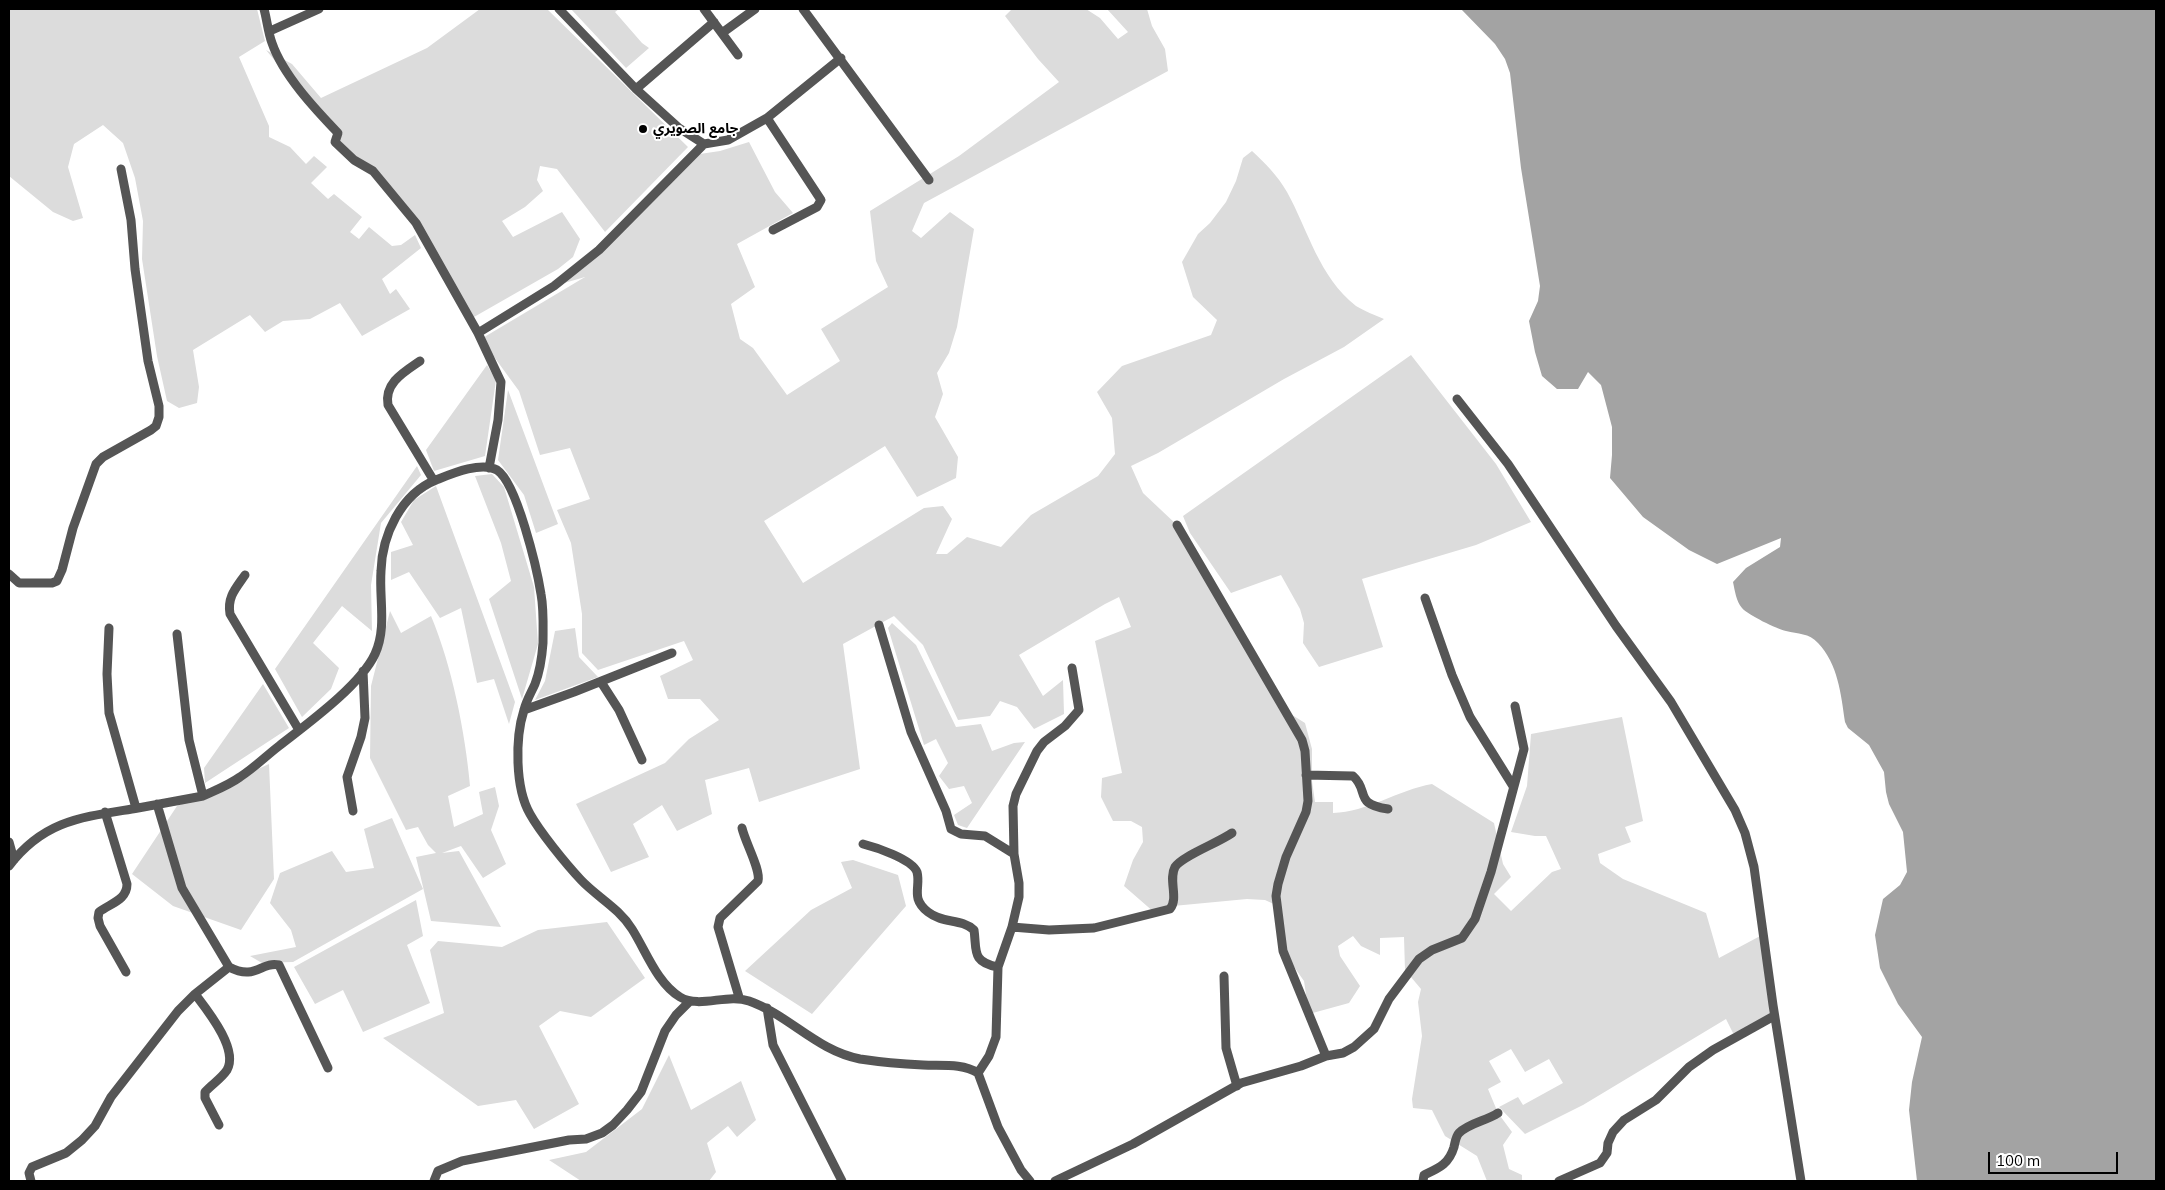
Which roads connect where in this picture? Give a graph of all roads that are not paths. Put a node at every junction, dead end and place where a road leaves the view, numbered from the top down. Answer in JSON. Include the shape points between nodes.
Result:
{"nodes":[{"id":1,"x":264,"y":9,"type":"edge"},
{"id":2,"x":319,"y":9,"type":"edge"},
{"id":3,"x":559,"y":9,"type":"edge"},
{"id":4,"x":704,"y":9,"type":"edge"},
{"id":5,"x":755,"y":9,"type":"edge"},
{"id":6,"x":803,"y":9,"type":"edge"},
{"id":7,"x":714,"y":22,"type":"junction"},
{"id":8,"x":270,"y":31,"type":"junction"},
{"id":9,"x":722,"y":33,"type":"junction"},
{"id":10,"x":738,"y":55,"type":"dead end"},
{"id":11,"x":841,"y":58,"type":"junction"},
{"id":12,"x":636,"y":89,"type":"junction"},
{"id":13,"x":767,"y":118,"type":"junction"},
{"id":14,"x":704,"y":144,"type":"junction"},
{"id":15,"x":121,"y":169,"type":"dead end"},
{"id":16,"x":929,"y":180,"type":"dead end"},
{"id":17,"x":773,"y":230,"type":"dead end"},
{"id":18,"x":478,"y":333,"type":"junction"},
{"id":19,"x":420,"y":360,"type":"dead end"},
{"id":20,"x":1457,"y":399,"type":"dead end"},
{"id":21,"x":489,"y":468,"type":"junction"},
{"id":22,"x":434,"y":480,"type":"junction"},
{"id":23,"x":1178,"y":526,"type":"dead end"},
{"id":24,"x":9,"y":574,"type":"edge"},
{"id":25,"x":245,"y":575,"type":"dead end"},
{"id":26,"x":1425,"y":598,"type":"dead end"},
{"id":27,"x":879,"y":625,"type":"dead end"},
{"id":28,"x":109,"y":628,"type":"dead end"},
{"id":29,"x":177,"y":634,"type":"dead end"},
{"id":30,"x":672,"y":653,"type":"dead end"},
{"id":31,"x":1072,"y":668,"type":"dead end"},
{"id":32,"x":363,"y":671,"type":"junction"},
{"id":33,"x":601,"y":682,"type":"junction"},
{"id":34,"x":1515,"y":706,"type":"dead end"},
{"id":35,"x":524,"y":710,"type":"junction"},
{"id":36,"x":299,"y":730,"type":"junction"},
{"id":37,"x":642,"y":760,"type":"dead end"},
{"id":38,"x":1306,"y":775,"type":"junction"},
{"id":39,"x":1513,"y":786,"type":"junction"},
{"id":40,"x":203,"y":796,"type":"junction"},
{"id":41,"x":157,"y":804,"type":"junction"},
{"id":42,"x":136,"y":808,"type":"junction"},
{"id":43,"x":1388,"y":809,"type":"dead end"},
{"id":44,"x":353,"y":811,"type":"dead end"},
{"id":45,"x":105,"y":812,"type":"junction"},
{"id":46,"x":742,"y":828,"type":"dead end"},
{"id":47,"x":1232,"y":833,"type":"dead end"},
{"id":48,"x":9,"y":842,"type":"edge"},
{"id":49,"x":863,"y":844,"type":"dead end"},
{"id":50,"x":1014,"y":854,"type":"junction"},
{"id":51,"x":11,"y":863,"type":"edge"},
{"id":52,"x":1012,"y":927,"type":"junction"},
{"id":53,"x":998,"y":967,"type":"junction"},
{"id":54,"x":229,"y":968,"type":"junction"},
{"id":55,"x":126,"y":972,"type":"dead end"},
{"id":56,"x":1224,"y":976,"type":"dead end"},
{"id":57,"x":195,"y":994,"type":"junction"},
{"id":58,"x":739,"y":997,"type":"junction"},
{"id":59,"x":690,"y":1001,"type":"junction"},
{"id":60,"x":767,"y":1008,"type":"junction"},
{"id":61,"x":1774,"y":1016,"type":"junction"},
{"id":62,"x":1326,"y":1056,"type":"junction"},
{"id":63,"x":328,"y":1068,"type":"dead end"},
{"id":64,"x":978,"y":1073,"type":"junction"},
{"id":65,"x":1237,"y":1086,"type":"junction"},
{"id":66,"x":1498,"y":1113,"type":"dead end"},
{"id":67,"x":219,"y":1125,"type":"dead end"},
{"id":68,"x":31,"y":1181,"type":"edge"},
{"id":69,"x":434,"y":1181,"type":"edge"},
{"id":70,"x":842,"y":1181,"type":"edge"},
{"id":71,"x":1030,"y":1181,"type":"edge"},
{"id":72,"x":1055,"y":1181,"type":"edge"},
{"id":73,"x":1423,"y":1181,"type":"edge"},
{"id":74,"x":1559,"y":1181,"type":"edge"},
{"id":75,"x":1801,"y":1181,"type":"edge"}],
"edges":[{"from":1,"to":8,"type":"street"},
{"from":2,"to":8,"type":"street"},
{"from":3,"to":12,"type":"street"},
{"from":4,"to":7,"type":"street"},
{"from":5,"to":9,"type":"street"},
{"from":6,"to":11,"type":"street"},
{"from":7,"to":9,"type":"street"},
{"from":7,"to":12,"type":"street"},
{"from":8,"to":18,"type":"street","via":[[278,56],[298,87],[338,133],[335,142],[354,160],[373,171],[416,223]]},
{"from":9,"to":10,"type":"street"},
{"from":11,"to":13,"type":"street"},
{"from":11,"to":16,"type":"street"},
{"from":12,"to":14,"type":"street","via":[[679,128]]},
{"from":13,"to":14,"type":"street","via":[[728,140]]},
{"from":13,"to":17,"type":"street","via":[[821,200],[817,207]]},
{"from":14,"to":18,"type":"street","via":[[599,250],[554,286]]},
{"from":15,"to":24,"type":"street","via":[[159,417],[156,426],[96,464],[57,581],[19,583]]},
{"from":18,"to":21,"type":"street","via":[[501,382]]},
{"from":19,"to":22,"type":"street","via":[[397,378],[386,395],[388,404]]},
{"from":20,"to":61,"type":"street","via":[[1508,464],[1616,626],[1672,702],[1736,810],[1754,867]]},
{"from":21,"to":22,"type":"street","via":[[479,467]]},
{"from":21,"to":35,"type":"street","via":[[509,483],[541,596],[541,665]]},
{"from":22,"to":32,"type":"street","via":[[415,491],[390,529],[380,569],[382,627],[373,659]]},
{"from":23,"to":38,"type":"street","via":[[1302,740]]},
{"from":25,"to":36,"type":"street","via":[[230,597],[230,614]]},
{"from":26,"to":39,"type":"street","via":[[1470,717]]},
{"from":27,"to":50,"type":"street","via":[[911,732],[951,829],[961,834],[985,836]]},
{"from":28,"to":42,"type":"street","via":[[109,713]]},
{"from":29,"to":40,"type":"street","via":[[189,740]]},
{"from":30,"to":33,"type":"street"},
{"from":31,"to":50,"type":"street","via":[[1080,710],[1040,746],[1016,794],[1013,806]]},
{"from":32,"to":36,"type":"street","via":[[340,696]]},
{"from":32,"to":44,"type":"street","via":[[365,718],[347,777]]},
{"from":33,"to":35,"type":"street"},
{"from":33,"to":37,"type":"street","via":[[619,710]]},
{"from":34,"to":39,"type":"street","via":[[1524,749]]},
{"from":35,"to":59,"type":"street","via":[[519,769],[520,787],[529,813],[582,882],[630,925],[656,971],[670,988]]},
{"from":36,"to":40,"type":"street","via":[[241,776]]},
{"from":38,"to":43,"type":"street","via":[[1353,776],[1367,802],[1376,808]]},
{"from":38,"to":62,"type":"street","via":[[1306,812],[1286,857],[1276,896],[1283,951]]},
{"from":39,"to":62,"type":"street","via":[[1491,872],[1468,932],[1419,959],[1389,998],[1374,1029],[1343,1054]]},
{"from":40,"to":41,"type":"street"},
{"from":41,"to":42,"type":"street"},
{"from":41,"to":54,"type":"street","via":[[182,888]]},
{"from":42,"to":45,"type":"street"},
{"from":45,"to":51,"type":"street","via":[[54,827],[31,842]]},
{"from":45,"to":55,"type":"street","via":[[127,892],[100,912],[98,918]]},
{"from":46,"to":58,"type":"street","via":[[759,875],[758,881],[720,918],[718,927]]},
{"from":47,"to":52,"type":"street","via":[[1218,843],[1181,859],[1174,869],[1174,902],[1170,909],[1094,928],[1049,930]]},
{"from":48,"to":51,"type":"street"},
{"from":49,"to":53,"type":"street","via":[[909,863],[917,872],[917,897],[927,911],[948,922],[969,926],[974,930],[976,955]]},
{"from":50,"to":52,"type":"street","via":[[1019,883]]},
{"from":52,"to":53,"type":"street"},
{"from":53,"to":64,"type":"street","via":[[996,1037]]},
{"from":54,"to":57,"type":"street"},
{"from":54,"to":63,"type":"street","via":[[240,973],[253,973],[279,964]]},
{"from":56,"to":65,"type":"street","via":[[1226,1048]]},
{"from":57,"to":67,"type":"street","via":[[220,1026],[227,1050],[227,1070],[205,1092]]},
{"from":57,"to":68,"type":"street","via":[[111,1097],[88,1133],[66,1153],[32,1167],[29,1173]]},
{"from":58,"to":59,"type":"street"},
{"from":58,"to":60,"type":"street"},
{"from":59,"to":69,"type":"street","via":[[665,1031],[641,1092],[602,1133],[586,1139],[462,1161],[438,1171]]},
{"from":60,"to":64,"type":"street","via":[[837,1053],[860,1059],[958,1066]]},
{"from":60,"to":70,"type":"street","via":[[773,1045]]},
{"from":61,"to":74,"type":"street","via":[[1689,1066],[1656,1100],[1624,1120],[1613,1132],[1607,1153],[1600,1163]]},
{"from":61,"to":75,"type":"street"},
{"from":62,"to":65,"type":"street"},
{"from":64,"to":71,"type":"street","via":[[998,1127]]},
{"from":65,"to":72,"type":"street","via":[[1133,1144]]},
{"from":66,"to":73,"type":"street","via":[[1457,1134],[1446,1164],[1424,1175]]}]}
